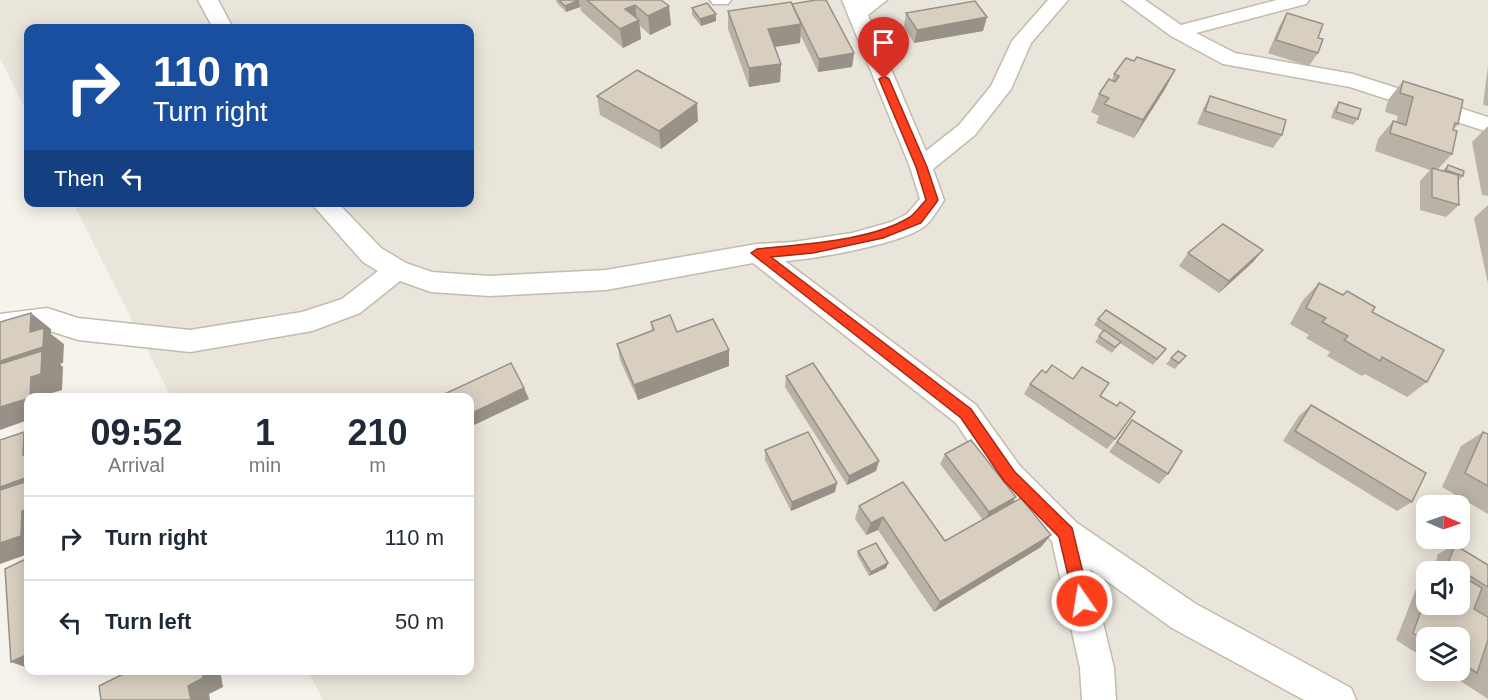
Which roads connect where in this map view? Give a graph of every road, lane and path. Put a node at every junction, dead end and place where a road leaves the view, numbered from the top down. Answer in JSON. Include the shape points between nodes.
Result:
{"nodes":[{"id":1,"x":208,"y":0,"type":"edge"},
{"id":2,"x":877,"y":0,"type":"edge"},
{"id":3,"x":1058,"y":0,"type":"edge"},
{"id":4,"x":1132,"y":0,"type":"edge"},
{"id":5,"x":1299,"y":0,"type":"edge"},
{"id":6,"x":854,"y":7,"type":"edge"},
{"id":7,"x":221,"y":24,"type":"edge"},
{"id":8,"x":1178,"y":32,"type":"junction"},
{"id":9,"x":1488,"y":125,"type":"edge"},
{"id":10,"x":921,"y":167,"type":"junction"},
{"id":11,"x":327,"y":207,"type":"edge"},
{"id":12,"x":757,"y":253,"type":"junction"},
{"id":13,"x":397,"y":270,"type":"junction"},
{"id":14,"x":0,"y":325,"type":"edge"},
{"id":15,"x":1066,"y":533,"type":"junction"},
{"id":16,"x":1099,"y":700,"type":"edge"},
{"id":17,"x":1339,"y":700,"type":"edge"}],
"edges":[{"from":1,"to":7,"type":"street"},
{"from":2,"to":6,"type":"street"},
{"from":3,"to":10,"type":"street","via":[[1022,41],[1000,89],[967,130]]},
{"from":4,"to":8,"type":"street"},
{"from":5,"to":8,"type":"street"},
{"from":6,"to":10,"type":"street"},
{"from":8,"to":9,"type":"street","via":[[1230,59],[1353,81]]},
{"from":10,"to":12,"type":"street","via":[[932,200],[907,225],[852,242]]},
{"from":11,"to":13,"type":"street","via":[[372,255]]},
{"from":12,"to":13,"type":"street","via":[[606,280],[558,284],[489,286],[431,282]]},
{"from":12,"to":15,"type":"street","via":[[966,414],[1009,476]]},
{"from":13,"to":14,"type":"street","via":[[351,306],[322,316],[190,341],[78,328],[47,319]]},
{"from":15,"to":16,"type":"street","via":[[1097,668]]},
{"from":15,"to":17,"type":"street","via":[[1184,616]]}]}
